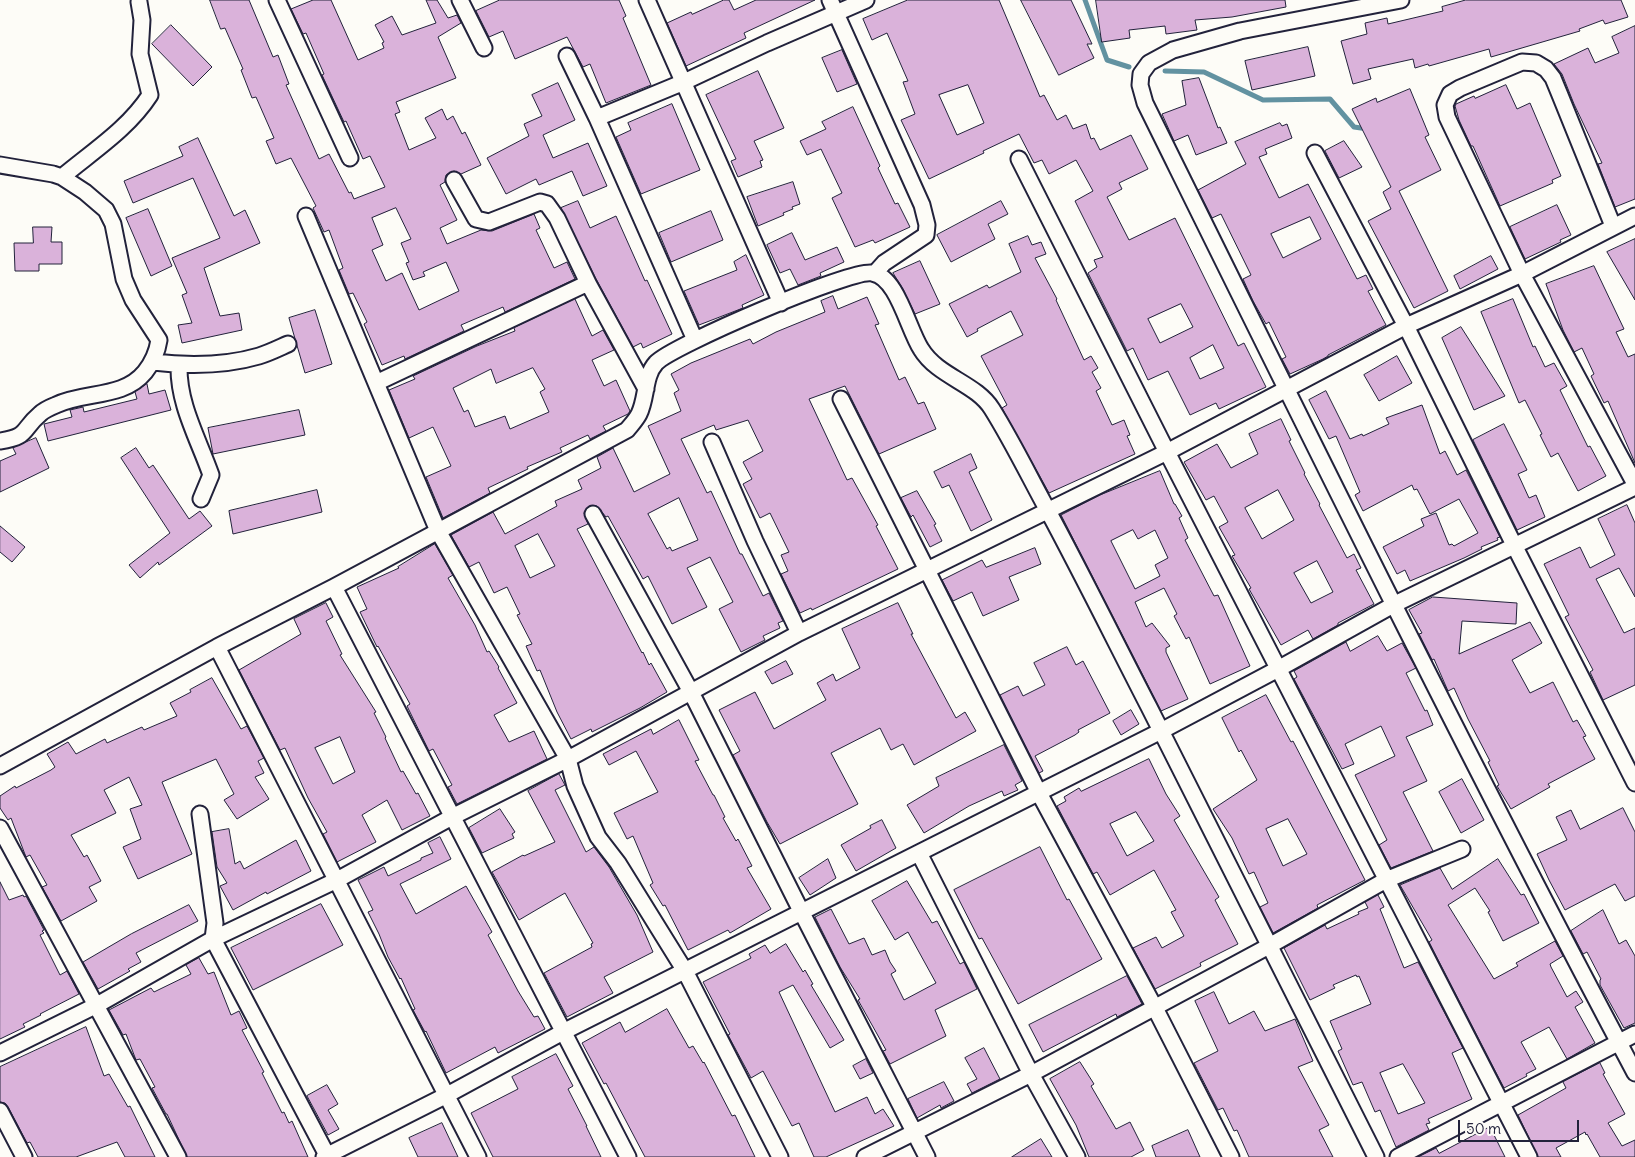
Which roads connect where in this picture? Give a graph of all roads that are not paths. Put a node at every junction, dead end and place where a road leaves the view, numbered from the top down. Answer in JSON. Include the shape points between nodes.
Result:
{"nodes":[{"id":1,"x":277,"y":0,"type":"edge"},
{"id":2,"x":460,"y":0,"type":"edge"},
{"id":3,"x":646,"y":0,"type":"edge"},
{"id":4,"x":866,"y":0,"type":"edge"},
{"id":5,"x":1401,"y":0,"type":"edge"},
{"id":6,"x":139,"y":2,"type":"dead end"},
{"id":7,"x":833,"y":6,"type":"edge"},
{"id":8,"x":1340,"y":6,"type":"edge"},
{"id":9,"x":484,"y":48,"type":"dead end"},
{"id":10,"x":567,"y":56,"type":"dead end"},
{"id":11,"x":684,"y":82,"type":"junction"},
{"id":12,"x":597,"y":118,"type":"junction"},
{"id":13,"x":1315,"y":153,"type":"dead end"},
{"id":14,"x":350,"y":158,"type":"dead end"},
{"id":15,"x":1019,"y":159,"type":"dead end"},
{"id":16,"x":0,"y":165,"type":"edge"},
{"id":17,"x":62,"y":177,"type":"junction"},
{"id":18,"x":454,"y":180,"type":"dead end"},
{"id":19,"x":306,"y":216,"type":"dead end"},
{"id":20,"x":1635,"y":216,"type":"edge"},
{"id":21,"x":1613,"y":226,"type":"junction"},
{"id":22,"x":875,"y":273,"type":"junction"},
{"id":23,"x":1522,"y":274,"type":"junction"},
{"id":24,"x":588,"y":283,"type":"junction"},
{"id":25,"x":780,"y":303,"type":"junction"},
{"id":26,"x":1406,"y":326,"type":"junction"},
{"id":27,"x":695,"y":340,"type":"junction"},
{"id":28,"x":288,"y":344,"type":"dead end"},
{"id":29,"x":153,"y":362,"type":"junction"},
{"id":30,"x":179,"y":365,"type":"junction"},
{"id":31,"x":376,"y":383,"type":"junction"},
{"id":32,"x":646,"y":389,"type":"junction"},
{"id":33,"x":1287,"y":390,"type":"junction"},
{"id":34,"x":841,"y":399,"type":"dead end"},
{"id":35,"x":0,"y":442,"type":"edge"},
{"id":36,"x":712,"y":442,"type":"dead end"},
{"id":37,"x":1167,"y":452,"type":"junction"},
{"id":38,"x":1635,"y":484,"type":"edge"},
{"id":39,"x":1635,"y":487,"type":"edge"},
{"id":40,"x":201,"y":499,"type":"dead end"},
{"id":41,"x":1048,"y":511,"type":"junction"},
{"id":42,"x":593,"y":514,"type":"dead end"},
{"id":43,"x":438,"y":531,"type":"junction"},
{"id":44,"x":1515,"y":547,"type":"junction"},
{"id":45,"x":926,"y":570,"type":"junction"},
{"id":46,"x":334,"y":587,"type":"junction"},
{"id":47,"x":1395,"y":604,"type":"junction"},
{"id":48,"x":800,"y":633,"type":"junction"},
{"id":49,"x":216,"y":647,"type":"junction"},
{"id":50,"x":1278,"y":669,"type":"junction"},
{"id":51,"x":690,"y":692,"type":"junction"},
{"id":52,"x":1161,"y":730,"type":"junction"},
{"id":53,"x":568,"y":759,"type":"junction"},
{"id":54,"x":0,"y":766,"type":"edge"},
{"id":55,"x":1633,"y":773,"type":"edge"},
{"id":56,"x":1039,"y":793,"type":"junction"},
{"id":57,"x":200,"y":814,"type":"dead end"},
{"id":58,"x":452,"y":817,"type":"junction"},
{"id":59,"x":0,"y":828,"type":"edge"},
{"id":60,"x":1462,"y":849,"type":"dead end"},
{"id":61,"x":919,"y":853,"type":"junction"},
{"id":62,"x":337,"y":880,"type":"junction"},
{"id":63,"x":1386,"y":880,"type":"junction"},
{"id":64,"x":802,"y":913,"type":"junction"},
{"id":65,"x":213,"y":939,"type":"junction"},
{"id":66,"x":1269,"y":946,"type":"junction"},
{"id":67,"x":685,"y":971,"type":"junction"},
{"id":68,"x":97,"y":1005,"type":"junction"},
{"id":69,"x":1155,"y":1008,"type":"junction"},
{"id":70,"x":563,"y":1032,"type":"junction"},
{"id":71,"x":1635,"y":1034,"type":"edge"},
{"id":72,"x":1619,"y":1042,"type":"junction"},
{"id":73,"x":0,"y":1053,"type":"edge"},
{"id":74,"x":1635,"y":1073,"type":"edge"},
{"id":75,"x":1031,"y":1074,"type":"junction"},
{"id":76,"x":447,"y":1095,"type":"junction"},
{"id":77,"x":1500,"y":1103,"type":"junction"},
{"id":78,"x":0,"y":1111,"type":"edge"},
{"id":79,"x":915,"y":1132,"type":"junction"},
{"id":80,"x":327,"y":1156,"type":"edge"},
{"id":81,"x":24,"y":1157,"type":"edge"},
{"id":82,"x":178,"y":1157,"type":"edge"},
{"id":83,"x":478,"y":1157,"type":"edge"},
{"id":84,"x":628,"y":1157,"type":"edge"},
{"id":85,"x":780,"y":1157,"type":"edge"},
{"id":86,"x":865,"y":1157,"type":"edge"},
{"id":87,"x":928,"y":1157,"type":"edge"},
{"id":88,"x":1077,"y":1157,"type":"edge"},
{"id":89,"x":1231,"y":1157,"type":"edge"},
{"id":90,"x":1376,"y":1157,"type":"edge"},
{"id":91,"x":1398,"y":1157,"type":"edge"},
{"id":92,"x":1529,"y":1157,"type":"edge"}],
"edges":[{"from":1,"to":14,"type":"street"},
{"from":2,"to":9,"type":"street"},
{"from":3,"to":11,"type":"street"},
{"from":4,"to":7,"type":"street"},
{"from":5,"to":8,"type":"street"},
{"from":6,"to":17,"type":"street","via":[[142,20],[140,54],[150,95],[140,110],[111,138]]},
{"from":7,"to":11,"type":"street"},
{"from":7,"to":22,"type":"street","via":[[922,205],[927,225],[926,235],[884,263]]},
{"from":8,"to":33,"type":"street","via":[[1173,50],[1149,63],[1141,74],[1145,103]]},
{"from":10,"to":12,"type":"street"},
{"from":11,"to":12,"type":"street"},
{"from":11,"to":25,"type":"street"},
{"from":12,"to":27,"type":"street"},
{"from":13,"to":26,"type":"street"},
{"from":15,"to":37,"type":"street"},
{"from":16,"to":17,"type":"street"},
{"from":17,"to":29,"type":"street","via":[[106,210],[127,286],[159,340]]},
{"from":18,"to":24,"type":"street","via":[[476,219],[483,222],[540,202],[547,204]]},
{"from":19,"to":31,"type":"street"},
{"from":20,"to":21,"type":"street"},
{"from":21,"to":23,"type":"street"},
{"from":21,"to":23,"type":"street","via":[[1557,86],[1546,69],[1536,63],[1522,62],[1460,88],[1450,94],[1445,105],[1448,117]]},
{"from":22,"to":25,"type":"street","via":[[852,276]]},
{"from":22,"to":41,"type":"street","via":[[886,280],[921,350],[932,363],[989,404]]},
{"from":23,"to":26,"type":"street"},
{"from":23,"to":38,"type":"street"},
{"from":24,"to":31,"type":"street"},
{"from":24,"to":32,"type":"street"},
{"from":25,"to":27,"type":"street"},
{"from":26,"to":33,"type":"street"},
{"from":26,"to":44,"type":"street"},
{"from":27,"to":32,"type":"street","via":[[656,363]]},
{"from":28,"to":30,"type":"street","via":[[260,356],[230,362]]},
{"from":29,"to":30,"type":"street"},
{"from":29,"to":35,"type":"street","via":[[140,378],[125,388],[58,404],[40,414],[23,434]]},
{"from":30,"to":40,"type":"street","via":[[178,382],[186,412],[211,475]]},
{"from":31,"to":43,"type":"street"},
{"from":32,"to":43,"type":"street","via":[[638,416],[627,430]]},
{"from":33,"to":37,"type":"street"},
{"from":33,"to":47,"type":"street"},
{"from":34,"to":45,"type":"street"},
{"from":36,"to":48,"type":"street"},
{"from":37,"to":41,"type":"street"},
{"from":37,"to":50,"type":"street"},
{"from":39,"to":44,"type":"street"},
{"from":41,"to":45,"type":"street"},
{"from":41,"to":52,"type":"street"},
{"from":42,"to":51,"type":"street"},
{"from":43,"to":46,"type":"street"},
{"from":43,"to":53,"type":"street"},
{"from":44,"to":47,"type":"street"},
{"from":44,"to":55,"type":"street"},
{"from":45,"to":48,"type":"street"},
{"from":45,"to":56,"type":"street"},
{"from":46,"to":49,"type":"street"},
{"from":46,"to":58,"type":"street"},
{"from":47,"to":50,"type":"street"},
{"from":47,"to":72,"type":"street"},
{"from":48,"to":51,"type":"street"},
{"from":49,"to":54,"type":"street"},
{"from":49,"to":62,"type":"street"},
{"from":50,"to":52,"type":"street"},
{"from":50,"to":63,"type":"street"},
{"from":51,"to":53,"type":"street"},
{"from":51,"to":64,"type":"street"},
{"from":52,"to":56,"type":"street"},
{"from":52,"to":66,"type":"street"},
{"from":53,"to":58,"type":"street"},
{"from":53,"to":67,"type":"street","via":[[575,786],[598,837],[618,863]]},
{"from":56,"to":61,"type":"street"},
{"from":56,"to":69,"type":"street"},
{"from":57,"to":65,"type":"street","via":[[215,923]]},
{"from":58,"to":62,"type":"street"},
{"from":58,"to":70,"type":"street"},
{"from":59,"to":68,"type":"street"},
{"from":60,"to":63,"type":"street"},
{"from":61,"to":64,"type":"street"},
{"from":61,"to":75,"type":"street"},
{"from":62,"to":65,"type":"street"},
{"from":62,"to":76,"type":"street"},
{"from":63,"to":66,"type":"street"},
{"from":63,"to":77,"type":"street"},
{"from":64,"to":67,"type":"street"},
{"from":64,"to":79,"type":"street"},
{"from":65,"to":68,"type":"street"},
{"from":65,"to":80,"type":"street"},
{"from":66,"to":69,"type":"street"},
{"from":66,"to":90,"type":"street"},
{"from":67,"to":70,"type":"street"},
{"from":67,"to":85,"type":"street"},
{"from":68,"to":73,"type":"street"},
{"from":68,"to":82,"type":"street"},
{"from":69,"to":75,"type":"street"},
{"from":69,"to":89,"type":"street"},
{"from":70,"to":76,"type":"street"},
{"from":70,"to":84,"type":"street"},
{"from":71,"to":72,"type":"street"},
{"from":72,"to":74,"type":"street"},
{"from":72,"to":77,"type":"street"},
{"from":75,"to":79,"type":"street"},
{"from":75,"to":88,"type":"street"},
{"from":76,"to":80,"type":"street"},
{"from":76,"to":83,"type":"street"},
{"from":77,"to":91,"type":"street"},
{"from":77,"to":92,"type":"street"},
{"from":78,"to":81,"type":"street"},
{"from":79,"to":86,"type":"street"},
{"from":79,"to":87,"type":"street"}]}
